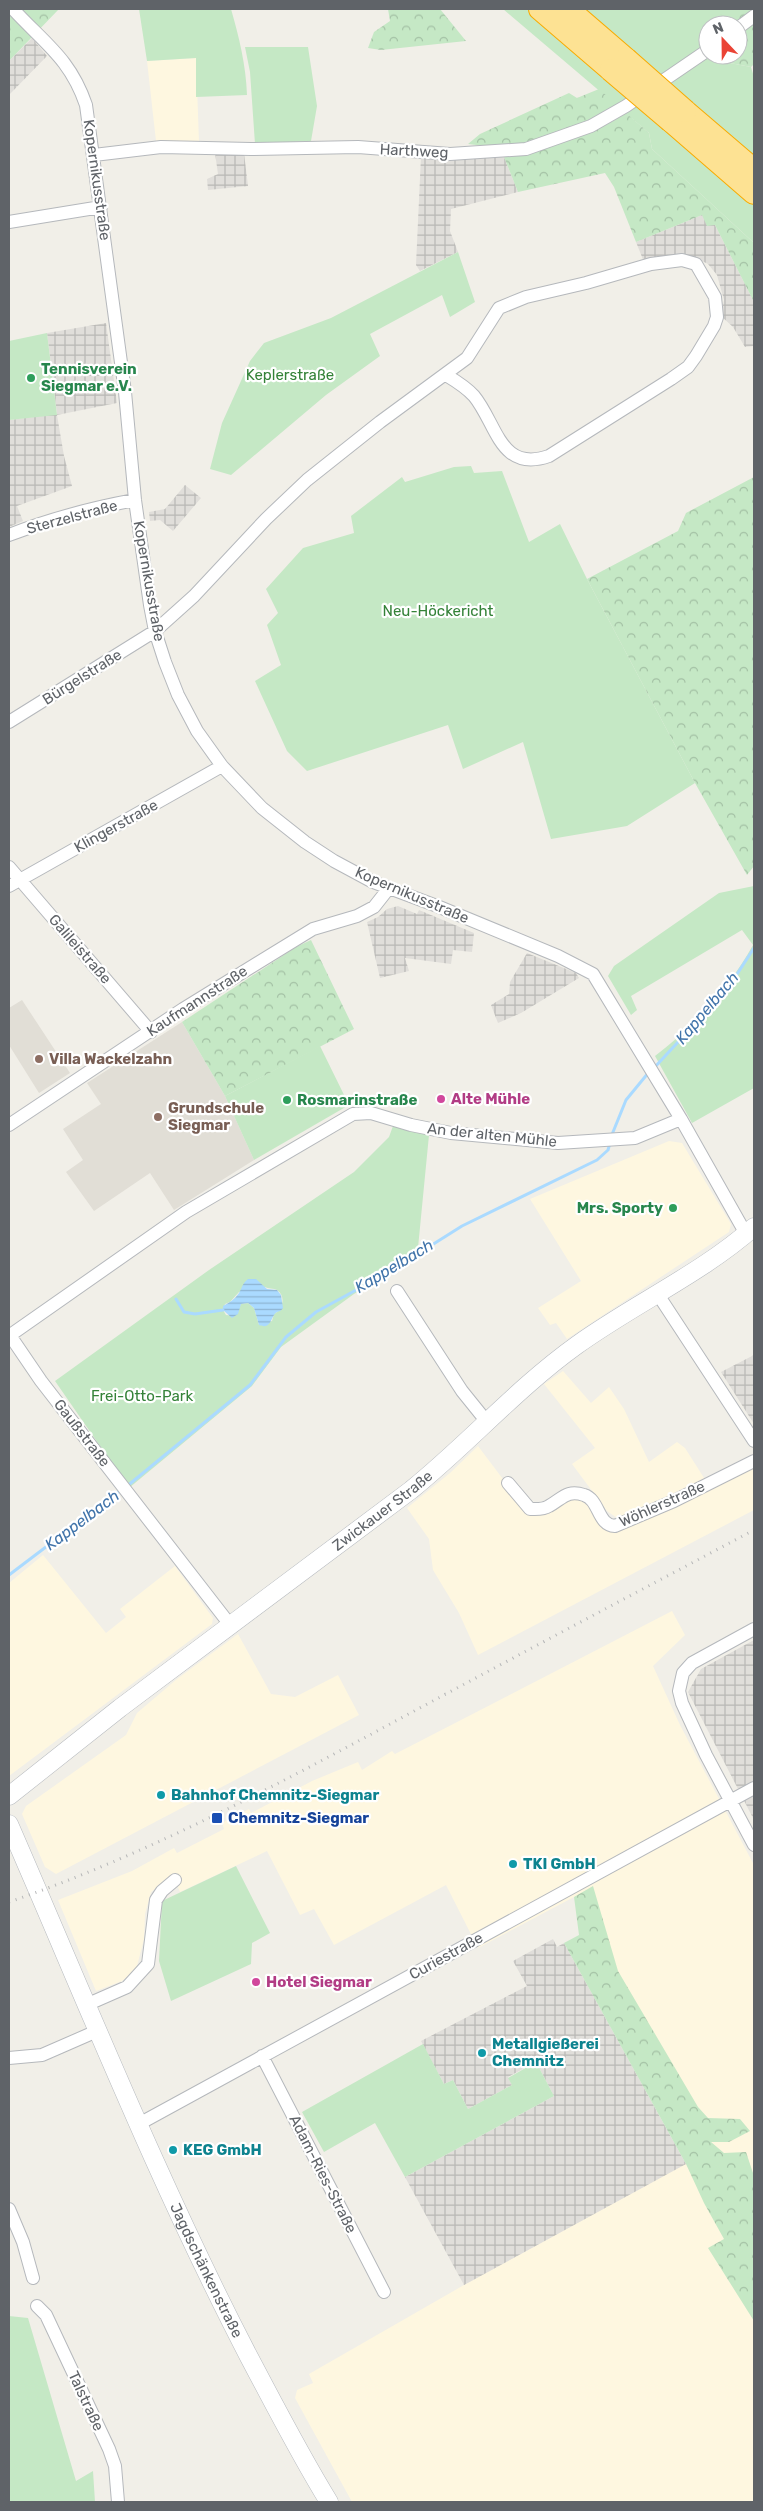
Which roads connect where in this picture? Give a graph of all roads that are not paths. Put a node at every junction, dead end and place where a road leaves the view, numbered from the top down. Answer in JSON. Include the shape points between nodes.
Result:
{"nodes":[{"id":1,"x":540,"y":9,"type":"edge"},
{"id":2,"x":568,"y":9,"type":"edge"},
{"id":3,"x":14,"y":10,"type":"edge"},
{"id":4,"x":698,"y":57,"type":"edge"},
{"id":5,"x":619,"y":65,"type":"junction"},
{"id":6,"x":678,"y":116,"type":"junction"},
{"id":7,"x":94,"y":155,"type":"junction"},
{"id":8,"x":754,"y":170,"type":"edge"},
{"id":9,"x":754,"y":193,"type":"edge"},
{"id":10,"x":101,"y":207,"type":"junction"},
{"id":11,"x":9,"y":222,"type":"edge"},
{"id":12,"x":446,"y":375,"type":"junction"},
{"id":13,"x":135,"y":500,"type":"junction"},
{"id":14,"x":9,"y":535,"type":"edge"},
{"id":15,"x":155,"y":631,"type":"junction"},
{"id":16,"x":9,"y":722,"type":"edge"},
{"id":17,"x":222,"y":766,"type":"junction"},
{"id":18,"x":9,"y":867,"type":"edge"},
{"id":19,"x":14,"y":883,"type":"edge"},
{"id":20,"x":389,"y":888,"type":"junction"},
{"id":21,"x":151,"y":1032,"type":"junction"},
{"id":22,"x":681,"y":1120,"type":"junction"},
{"id":23,"x":9,"y":1125,"type":"edge"},
{"id":24,"x":750,"y":1230,"type":"edge"},
{"id":25,"x":397,"y":1291,"type":"dead end"},
{"id":26,"x":657,"y":1293,"type":"junction"},
{"id":27,"x":9,"y":1335,"type":"edge"},
{"id":28,"x":487,"y":1422,"type":"junction"},
{"id":29,"x":754,"y":1442,"type":"edge"},
{"id":30,"x":754,"y":1461,"type":"edge"},
{"id":31,"x":508,"y":1482,"type":"dead end"},
{"id":32,"x":231,"y":1626,"type":"junction"},
{"id":33,"x":754,"y":1629,"type":"edge"},
{"id":34,"x":754,"y":1788,"type":"edge"},
{"id":35,"x":9,"y":1796,"type":"edge"},
{"id":36,"x":730,"y":1800,"type":"junction"},
{"id":37,"x":9,"y":1824,"type":"edge"},
{"id":38,"x":754,"y":1845,"type":"edge"},
{"id":39,"x":175,"y":1880,"type":"dead end"},
{"id":40,"x":86,"y":2005,"type":"junction"},
{"id":41,"x":97,"y":2031,"type":"junction"},
{"id":42,"x":262,"y":2056,"type":"junction"},
{"id":43,"x":9,"y":2058,"type":"edge"},
{"id":44,"x":137,"y":2125,"type":"junction"},
{"id":45,"x":9,"y":2209,"type":"edge"},
{"id":46,"x":33,"y":2278,"type":"dead end"},
{"id":47,"x":384,"y":2292,"type":"dead end"},
{"id":48,"x":37,"y":2306,"type":"dead end"},
{"id":49,"x":118,"y":2502,"type":"edge"},
{"id":50,"x":329,"y":2502,"type":"edge"}],
"edges":[{"from":1,"to":5,"type":"highway"},
{"from":2,"to":5,"type":"highway"},
{"from":3,"to":7,"type":"street","name":"Kopernikusstraße","via":[[63,61],[78,84],[86,105]]},
{"from":4,"to":7,"type":"street","name":"Harthweg","via":[[591,126],[526,148],[450,154],[358,147],[161,147]]},
{"from":5,"to":6,"type":"highway","bridge":true},
{"from":6,"to":8,"type":"highway"},
{"from":6,"to":9,"type":"highway"},
{"from":7,"to":10,"type":"street","name":"Kopernikusstraße"},
{"from":10,"to":11,"type":"street"},
{"from":10,"to":13,"type":"street","name":"Kopernikusstraße","via":[[127,404]]},
{"from":12,"to":12,"type":"street","via":[[473,395],[507,450],[523,460],[538,460],[688,367],[714,326],[717,317],[715,296],[696,264],[682,260],[651,264],[526,296],[499,308],[470,355]]},
{"from":12,"to":15,"type":"street","via":[[380,422],[302,485],[194,596]]},
{"from":13,"to":14,"type":"street","name":"Sterzelstraße","via":[[52,519]]},
{"from":13,"to":15,"type":"street","name":"Kopernikusstraße"},
{"from":15,"to":16,"type":"street","name":"Bürgelstraße"},
{"from":15,"to":17,"type":"street","name":"Kopernikusstraße","via":[[185,710]]},
{"from":17,"to":19,"type":"street","name":"Klingerstraße"},
{"from":17,"to":20,"type":"street","name":"Kopernikusstraße","via":[[262,808],[305,842],[334,861]]},
{"from":18,"to":19,"type":"street","name":"Galileistraße"},
{"from":19,"to":21,"type":"street","name":"Galileistraße"},
{"from":20,"to":21,"type":"street","name":"Kaufmannstraße","via":[[374,907],[357,916],[313,929]]},
{"from":20,"to":22,"type":"street","name":"Kopernikusstraße","via":[[558,956],[593,974]]},
{"from":21,"to":23,"type":"street","name":"Kaufmannstraße"},
{"from":22,"to":24,"type":"street","name":"Kopernikusstraße"},
{"from":22,"to":27,"type":"street","name":"An der alten Mühle","via":[[635,1138],[558,1143],[451,1133],[371,1113],[353,1114],[186,1212]]},
{"from":24,"to":26,"type":"main road","name":"Zwickauer Straße"},
{"from":25,"to":28,"type":"street","via":[[462,1391]]},
{"from":26,"to":28,"type":"main road","name":"Zwickauer Straße","via":[[550,1366]]},
{"from":26,"to":29,"type":"street"},
{"from":27,"to":32,"type":"street","name":"Gaußstraße"},
{"from":28,"to":32,"type":"main road","name":"Zwickauer Straße","via":[[411,1490]]},
{"from":30,"to":31,"type":"street","name":"Wöhlerstraße","via":[[615,1526],[604,1522],[589,1497],[582,1494],[565,1494],[549,1506],[530,1509]]},
{"from":32,"to":35,"type":"main road","name":"Zwickauer Straße"},
{"from":33,"to":36,"type":"street","via":[[692,1663],[679,1682],[682,1703]]},
{"from":34,"to":36,"type":"street","name":"Curiestraße"},
{"from":36,"to":38,"type":"street"},
{"from":36,"to":42,"type":"street","name":"Curiestraße"},
{"from":37,"to":40,"type":"main road","name":"Jagdschänkenstraße"},
{"from":39,"to":40,"type":"street","via":[[156,1900],[148,1964],[127,1987]]},
{"from":40,"to":41,"type":"main road","name":"Jagdschänkenstraße"},
{"from":41,"to":43,"type":"street","via":[[42,2055]]},
{"from":41,"to":44,"type":"main road","name":"Jagdschänkenstraße"},
{"from":42,"to":44,"type":"street","name":"Curiestraße"},
{"from":42,"to":47,"type":"street","name":"Adam-Ries-Straße"},
{"from":44,"to":50,"type":"main road","name":"Jagdschänkenstraße","via":[[203,2269],[302,2458]]},
{"from":45,"to":46,"type":"street"},
{"from":48,"to":49,"type":"street","name":"Talstraße","via":[[46,2315],[109,2449],[115,2466]]}]}
